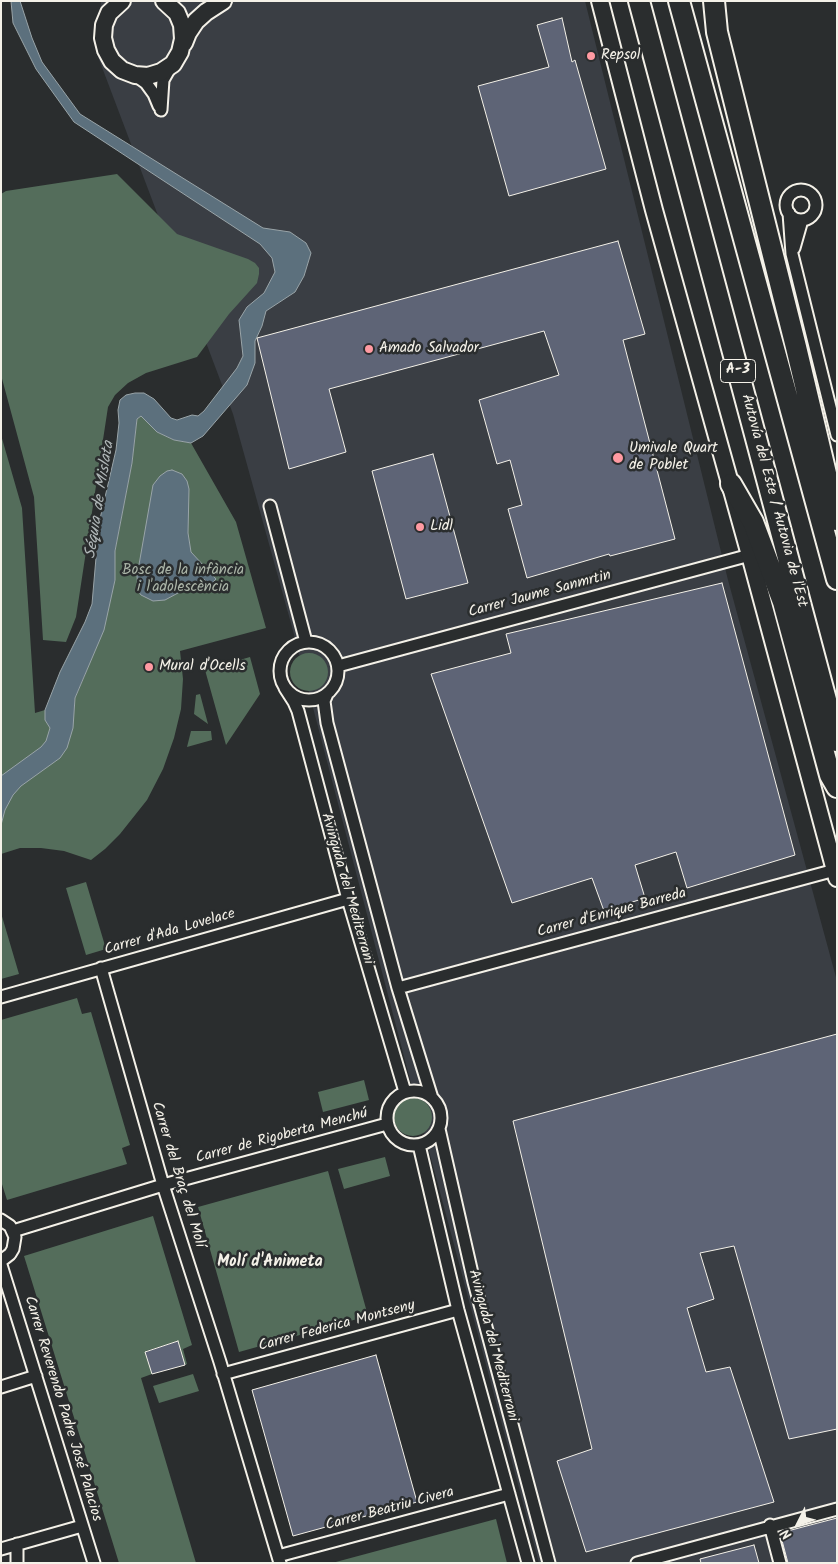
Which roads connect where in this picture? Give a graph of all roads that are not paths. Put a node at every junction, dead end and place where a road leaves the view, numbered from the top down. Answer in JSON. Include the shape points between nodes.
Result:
{"nodes":[{"id":1,"x":122,"y":1,"type":"edge"},
{"id":2,"x":164,"y":1,"type":"edge"},
{"id":3,"x":223,"y":1,"type":"edge"},
{"id":4,"x":600,"y":1,"type":"edge"},
{"id":5,"x":639,"y":1,"type":"edge"},
{"id":6,"x":679,"y":1,"type":"edge"},
{"id":7,"x":714,"y":1,"type":"edge"},
{"id":8,"x":111,"y":7,"type":"edge"},
{"id":9,"x":176,"y":58,"type":"junction"},
{"id":10,"x":135,"y":75,"type":"junction"},
{"id":11,"x":789,"y":213,"type":"junction"},
{"id":12,"x":802,"y":220,"type":"junction"},
{"id":13,"x":792,"y":254,"type":"junction"},
{"id":14,"x":837,"y":435,"type":"edge"},
{"id":15,"x":731,"y":484,"type":"junction"},
{"id":16,"x":270,"y":506,"type":"dead end"},
{"id":17,"x":837,"y":520,"type":"edge"},
{"id":18,"x":750,"y":554,"type":"junction"},
{"id":19,"x":837,"y":579,"type":"edge"},
{"id":20,"x":306,"y":642,"type":"junction"},
{"id":21,"x":338,"y":666,"type":"junction"},
{"id":22,"x":285,"y":688,"type":"junction"},
{"id":23,"x":327,"y":694,"type":"junction"},
{"id":24,"x":837,"y":741,"type":"edge"},
{"id":25,"x":837,"y":788,"type":"edge"},
{"id":26,"x":836,"y":874,"type":"edge"},
{"id":27,"x":348,"y":899,"type":"junction"},
{"id":28,"x":101,"y":968,"type":"junction"},
{"id":29,"x":398,"y":988,"type":"junction"},
{"id":30,"x":1,"y":997,"type":"edge"},
{"id":31,"x":405,"y":1092,"type":"junction"},
{"id":32,"x":432,"y":1098,"type":"junction"},
{"id":33,"x":387,"y":1124,"type":"junction"},
{"id":34,"x":439,"y":1129,"type":"junction"},
{"id":35,"x":418,"y":1146,"type":"junction"},
{"id":36,"x":163,"y":1185,"type":"junction"},
{"id":37,"x":1,"y":1220,"type":"edge"},
{"id":38,"x":13,"y":1232,"type":"junction"},
{"id":39,"x":1,"y":1263,"type":"edge"},
{"id":40,"x":458,"y":1310,"type":"junction"},
{"id":41,"x":223,"y":1374,"type":"junction"},
{"id":42,"x":36,"y":1376,"type":"junction"},
{"id":43,"x":1,"y":1387,"type":"edge"},
{"id":44,"x":509,"y":1494,"type":"junction"},
{"id":45,"x":837,"y":1509,"type":"edge"},
{"id":46,"x":82,"y":1526,"type":"junction"},
{"id":47,"x":770,"y":1526,"type":"junction"},
{"id":48,"x":17,"y":1544,"type":"junction"},
{"id":49,"x":1,"y":1549,"type":"edge"},
{"id":50,"x":279,"y":1559,"type":"edge"},
{"id":51,"x":17,"y":1563,"type":"edge"},
{"id":52,"x":94,"y":1563,"type":"edge"},
{"id":53,"x":528,"y":1563,"type":"edge"},
{"id":54,"x":549,"y":1563,"type":"edge"},
{"id":55,"x":637,"y":1563,"type":"edge"},
{"id":56,"x":780,"y":1563,"type":"edge"}],
"edges":[{"from":1,"to":8,"type":"street"},
{"from":2,"to":9,"type":"street","via":[[182,25],[183,39]]},
{"from":3,"to":9,"type":"street","via":[[196,21]]},
{"from":4,"to":15,"type":"street","via":[[654,210]]},
{"from":5,"to":24,"type":"highway","name":"Autovía del Este / Autovia de l'Est","number":"A-3"},
{"from":6,"to":19,"type":"highway","number":"A-3"},
{"from":7,"to":17,"type":"highway","via":[[717,32]]},
{"from":8,"to":10,"type":"street","via":[[104,25],[106,50],[122,70]]},
{"from":9,"to":10,"type":"street","via":[[161,72]]},
{"from":9,"to":10,"type":"street","via":[[163,80],[161,110],[146,83]]},
{"from":11,"to":12,"type":"street"},
{"from":11,"to":12,"type":"street","via":[[788,197],[794,191],[805,190],[813,196],[816,206],[812,216]]},
{"from":11,"to":13,"type":"street"},
{"from":12,"to":13,"type":"street"},
{"from":13,"to":14,"type":"street"},
{"from":15,"to":18,"type":"street"},
{"from":15,"to":25,"type":"highway","via":[[753,522],[783,602],[830,775]]},
{"from":16,"to":20,"type":"street"},
{"from":18,"to":21,"type":"street","name":"Carrer Jaume Sanmrtin"},
{"from":18,"to":26,"type":"street"},
{"from":20,"to":21,"type":"street","via":[[314,642],[330,651]]},
{"from":20,"to":22,"type":"street","via":[[290,649],[280,663],[279,672]]},
{"from":21,"to":23,"type":"street","via":[[336,682]]},
{"from":22,"to":23,"type":"street","via":[[291,695],[309,701]]},
{"from":22,"to":27,"type":"street","name":"Avinguda del Mediterrani","via":[[298,710]]},
{"from":23,"to":29,"type":"street","name":"Avinguda del Mediterrani","via":[[324,701],[327,723]]},
{"from":26,"to":29,"type":"street","name":"Carrer d'Enrique Barreda"},
{"from":27,"to":28,"type":"street","name":"Carrer d'Ada Lovelace"},
{"from":27,"to":31,"type":"street","name":"Avinguda del Mediterrani"},
{"from":28,"to":30,"type":"street","name":"Carrer d'Ada Lovelace"},
{"from":28,"to":36,"type":"street","name":"Carrer del Braç del Molí"},
{"from":29,"to":32,"type":"street","name":"Avinguda del Mediterrani"},
{"from":31,"to":32,"type":"street","via":[[420,1091]]},
{"from":31,"to":33,"type":"street","via":[[390,1105]]},
{"from":32,"to":34,"type":"street","via":[[441,1112]]},
{"from":33,"to":35,"type":"street","via":[[395,1139]]},
{"from":33,"to":36,"type":"street","name":"Carrer de Rigoberta Menchú"},
{"from":34,"to":35,"type":"street","via":[[429,1142]]},
{"from":34,"to":54,"type":"street","name":"Avinguda del Mediterrani","via":[[474,1282]]},
{"from":35,"to":40,"type":"street","name":"Avinguda del Mediterrani"},
{"from":36,"to":38,"type":"street","name":"Carrer de Rigoberta Menchú"},
{"from":36,"to":41,"type":"street","name":"Carrer del Braç del Molí"},
{"from":37,"to":38,"type":"street"},
{"from":38,"to":39,"type":"street","via":[[15,1244]]},
{"from":39,"to":42,"type":"street","name":"Carrer Reverendo Padre José Palacios"},
{"from":40,"to":41,"type":"street","name":"Carrer Federica Montseny"},
{"from":40,"to":44,"type":"street","name":"Avinguda del Mediterrani"},
{"from":41,"to":50,"type":"street","name":"Carrer del Braç del Molí"},
{"from":42,"to":43,"type":"street"},
{"from":42,"to":46,"type":"street","name":"Carrer Reverendo Padre José Palacios"},
{"from":44,"to":50,"type":"street","name":"Carrer Beatriu Civera"},
{"from":44,"to":53,"type":"street","name":"Avinguda del Mediterrani"},
{"from":45,"to":47,"type":"street"},
{"from":46,"to":48,"type":"street"},
{"from":46,"to":52,"type":"street","name":"Carrer Reverendo Padre José Palacios"},
{"from":47,"to":55,"type":"street"},
{"from":47,"to":56,"type":"street"},
{"from":48,"to":49,"type":"street"},
{"from":48,"to":51,"type":"street"}]}
